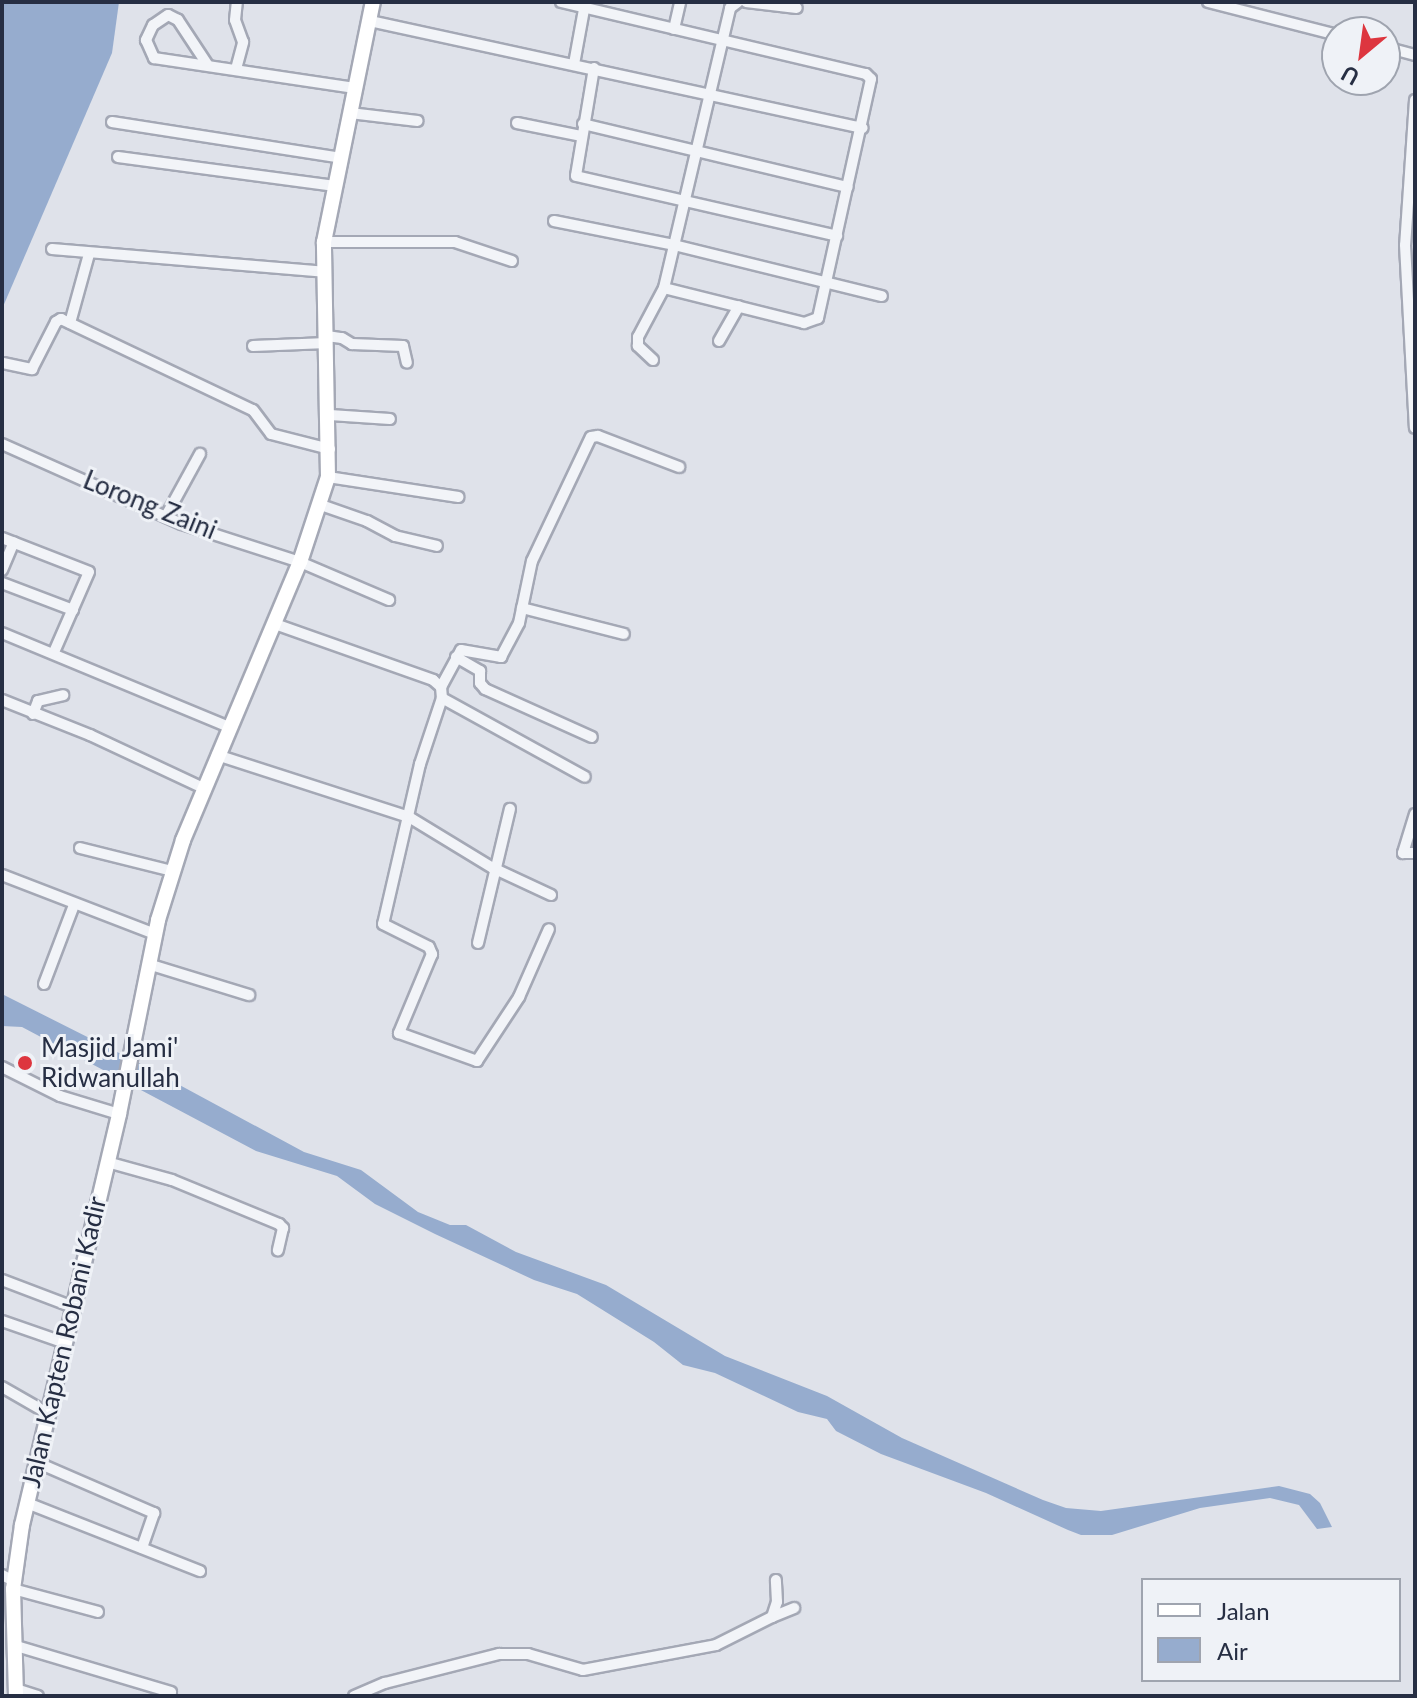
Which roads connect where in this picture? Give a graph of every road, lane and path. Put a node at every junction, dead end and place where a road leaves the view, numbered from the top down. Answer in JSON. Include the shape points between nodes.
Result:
{"nodes":[{"id":1,"x":237,"y":2,"type":"edge"},
{"id":2,"x":373,"y":2,"type":"edge"},
{"id":3,"x":561,"y":2,"type":"edge"},
{"id":4,"x":680,"y":2,"type":"edge"},
{"id":5,"x":738,"y":2,"type":"edge"},
{"id":6,"x":746,"y":2,"type":"edge"},
{"id":7,"x":1208,"y":2,"type":"edge"},
{"id":8,"x":585,"y":5,"type":"edge"},
{"id":9,"x":797,"y":8,"type":"dead end"},
{"id":10,"x":370,"y":21,"type":"junction"},
{"id":11,"x":674,"y":29,"type":"junction"},
{"id":12,"x":1321,"y":31,"type":"edge"},
{"id":13,"x":723,"y":39,"type":"junction"},
{"id":14,"x":207,"y":64,"type":"junction"},
{"id":15,"x":574,"y":64,"type":"junction"},
{"id":16,"x":594,"y":68,"type":"junction"},
{"id":17,"x":236,"y":69,"type":"junction"},
{"id":18,"x":355,"y":88,"type":"junction"},
{"id":19,"x":711,"y":93,"type":"junction"},
{"id":20,"x":1415,"y":100,"type":"edge"},
{"id":21,"x":350,"y":113,"type":"junction"},
{"id":22,"x":418,"y":121,"type":"dead end"},
{"id":23,"x":112,"y":122,"type":"dead end"},
{"id":24,"x":517,"y":123,"type":"dead end"},
{"id":25,"x":583,"y":124,"type":"junction"},
{"id":26,"x":863,"y":128,"type":"junction"},
{"id":27,"x":581,"y":136,"type":"junction"},
{"id":28,"x":697,"y":149,"type":"junction"},
{"id":29,"x":118,"y":157,"type":"dead end"},
{"id":30,"x":341,"y":158,"type":"junction"},
{"id":31,"x":335,"y":186,"type":"junction"},
{"id":32,"x":848,"y":187,"type":"junction"},
{"id":33,"x":685,"y":201,"type":"junction"},
{"id":34,"x":554,"y":221,"type":"dead end"},
{"id":35,"x":837,"y":236,"type":"junction"},
{"id":36,"x":324,"y":242,"type":"junction"},
{"id":37,"x":674,"y":245,"type":"junction"},
{"id":38,"x":52,"y":249,"type":"dead end"},
{"id":39,"x":89,"y":254,"type":"junction"},
{"id":40,"x":512,"y":261,"type":"dead end"},
{"id":41,"x":324,"y":272,"type":"junction"},
{"id":42,"x":826,"y":281,"type":"junction"},
{"id":43,"x":664,"y":288,"type":"junction"},
{"id":44,"x":882,"y":296,"type":"dead end"},
{"id":45,"x":739,"y":306,"type":"junction"},
{"id":46,"x":70,"y":323,"type":"junction"},
{"id":47,"x":327,"y":339,"type":"junction"},
{"id":48,"x":719,"y":341,"type":"dead end"},
{"id":49,"x":253,"y":346,"type":"dead end"},
{"id":50,"x":653,"y":360,"type":"dead end"},
{"id":51,"x":3,"y":363,"type":"edge"},
{"id":52,"x":407,"y":363,"type":"dead end"},
{"id":53,"x":330,"y":415,"type":"junction"},
{"id":54,"x":390,"y":419,"type":"dead end"},
{"id":55,"x":1415,"y":428,"type":"edge"},
{"id":56,"x":2,"y":444,"type":"edge"},
{"id":57,"x":330,"y":449,"type":"junction"},
{"id":58,"x":200,"y":454,"type":"dead end"},
{"id":59,"x":679,"y":467,"type":"dead end"},
{"id":60,"x":328,"y":477,"type":"junction"},
{"id":61,"x":458,"y":497,"type":"dead end"},
{"id":62,"x":321,"y":505,"type":"junction"},
{"id":63,"x":166,"y":516,"type":"junction"},
{"id":64,"x":2,"y":538,"type":"edge"},
{"id":65,"x":14,"y":542,"type":"junction"},
{"id":66,"x":437,"y":546,"type":"dead end"},
{"id":67,"x":300,"y":562,"type":"junction"},
{"id":68,"x":2,"y":570,"type":"edge"},
{"id":69,"x":2,"y":583,"type":"edge"},
{"id":70,"x":389,"y":600,"type":"dead end"},
{"id":71,"x":522,"y":608,"type":"junction"},
{"id":72,"x":73,"y":610,"type":"junction"},
{"id":73,"x":275,"y":624,"type":"junction"},
{"id":74,"x":2,"y":633,"type":"edge"},
{"id":75,"x":624,"y":634,"type":"dead end"},
{"id":76,"x":54,"y":652,"type":"junction"},
{"id":77,"x":456,"y":657,"type":"junction"},
{"id":78,"x":441,"y":693,"type":"junction"},
{"id":79,"x":63,"y":695,"type":"dead end"},
{"id":80,"x":2,"y":700,"type":"edge"},
{"id":81,"x":33,"y":714,"type":"junction"},
{"id":82,"x":229,"y":727,"type":"junction"},
{"id":83,"x":592,"y":737,"type":"dead end"},
{"id":84,"x":217,"y":755,"type":"junction"},
{"id":85,"x":585,"y":777,"type":"dead end"},
{"id":86,"x":203,"y":788,"type":"junction"},
{"id":87,"x":510,"y":809,"type":"dead end"},
{"id":88,"x":1415,"y":814,"type":"edge"},
{"id":89,"x":409,"y":817,"type":"junction"},
{"id":90,"x":80,"y":848,"type":"dead end"},
{"id":91,"x":1415,"y":853,"type":"edge"},
{"id":92,"x":493,"y":868,"type":"junction"},
{"id":93,"x":172,"y":871,"type":"junction"},
{"id":94,"x":2,"y":875,"type":"edge"},
{"id":95,"x":551,"y":895,"type":"dead end"},
{"id":96,"x":74,"y":905,"type":"junction"},
{"id":97,"x":549,"y":929,"type":"dead end"},
{"id":98,"x":155,"y":934,"type":"junction"},
{"id":99,"x":478,"y":943,"type":"dead end"},
{"id":100,"x":148,"y":964,"type":"junction"},
{"id":101,"x":44,"y":984,"type":"dead end"},
{"id":102,"x":249,"y":995,"type":"dead end"},
{"id":103,"x":2,"y":1067,"type":"edge"},
{"id":104,"x":119,"y":1114,"type":"junction"},
{"id":105,"x":107,"y":1162,"type":"junction"},
{"id":106,"x":278,"y":1250,"type":"dead end"},
{"id":107,"x":2,"y":1280,"type":"edge"},
{"id":108,"x":73,"y":1307,"type":"junction"},
{"id":109,"x":2,"y":1321,"type":"edge"},
{"id":110,"x":65,"y":1343,"type":"junction"},
{"id":111,"x":2,"y":1387,"type":"edge"},
{"id":112,"x":49,"y":1414,"type":"junction"},
{"id":113,"x":36,"y":1462,"type":"junction"},
{"id":114,"x":27,"y":1503,"type":"junction"},
{"id":115,"x":142,"y":1548,"type":"junction"},
{"id":116,"x":200,"y":1571,"type":"dead end"},
{"id":117,"x":776,"y":1580,"type":"dead end"},
{"id":118,"x":10,"y":1582,"type":"edge"},
{"id":119,"x":794,"y":1608,"type":"dead end"},
{"id":120,"x":7,"y":1609,"type":"edge"},
{"id":121,"x":98,"y":1612,"type":"dead end"},
{"id":122,"x":772,"y":1617,"type":"junction"},
{"id":123,"x":13,"y":1645,"type":"junction"},
{"id":124,"x":171,"y":1692,"type":"dead end"},
{"id":125,"x":16,"y":1693,"type":"edge"},
{"id":126,"x":38,"y":1696,"type":"edge"},
{"id":127,"x":354,"y":1696,"type":"edge"}],
"edges":[{"from":1,"to":17,"type":"street","via":[[235,20],[243,42]]},
{"from":2,"to":10,"type":"main road","name":"Jalan Kapten Robani Kadir"},
{"from":3,"to":8,"type":"street"},
{"from":4,"to":11,"type":"street"},
{"from":5,"to":13,"type":"street","via":[[730,8]]},
{"from":6,"to":9,"type":"street"},
{"from":7,"to":12,"type":"street"},
{"from":8,"to":11,"type":"street"},
{"from":8,"to":15,"type":"street"},
{"from":10,"to":15,"type":"street"},
{"from":10,"to":18,"type":"main road","name":"Jalan Kapten Robani Kadir"},
{"from":11,"to":13,"type":"street"},
{"from":13,"to":19,"type":"street"},
{"from":13,"to":26,"type":"street","via":[[866,74],[871,85]]},
{"from":14,"to":14,"type":"street","via":[[178,20],[168,15],[153,25],[146,40],[152,57]]},
{"from":14,"to":17,"type":"street"},
{"from":15,"to":16,"type":"street"},
{"from":16,"to":19,"type":"street"},
{"from":16,"to":25,"type":"street"},
{"from":17,"to":18,"type":"street"},
{"from":18,"to":21,"type":"main road","name":"Jalan Kapten Robani Kadir"},
{"from":19,"to":26,"type":"street"},
{"from":19,"to":28,"type":"street"},
{"from":20,"to":55,"type":"street","via":[[1405,245]]},
{"from":21,"to":22,"type":"street"},
{"from":21,"to":30,"type":"main road","name":"Jalan Kapten Robani Kadir"},
{"from":23,"to":30,"type":"street"},
{"from":24,"to":27,"type":"street"},
{"from":25,"to":27,"type":"street"},
{"from":25,"to":28,"type":"street"},
{"from":26,"to":32,"type":"street"},
{"from":27,"to":33,"type":"street","via":[[576,176]]},
{"from":28,"to":32,"type":"street"},
{"from":28,"to":33,"type":"street"},
{"from":29,"to":31,"type":"street"},
{"from":30,"to":31,"type":"main road","name":"Jalan Kapten Robani Kadir"},
{"from":31,"to":36,"type":"main road","name":"Jalan Kapten Robani Kadir"},
{"from":32,"to":35,"type":"street"},
{"from":33,"to":35,"type":"street"},
{"from":33,"to":37,"type":"street"},
{"from":34,"to":37,"type":"street"},
{"from":35,"to":42,"type":"street"},
{"from":36,"to":40,"type":"street","via":[[455,242]]},
{"from":36,"to":41,"type":"main road","name":"Jalan Kapten Robani Kadir"},
{"from":37,"to":42,"type":"street"},
{"from":37,"to":43,"type":"street"},
{"from":38,"to":39,"type":"street"},
{"from":39,"to":41,"type":"street"},
{"from":39,"to":46,"type":"street"},
{"from":41,"to":47,"type":"main road","name":"Jalan Kapten Robani Kadir"},
{"from":42,"to":44,"type":"street"},
{"from":42,"to":45,"type":"street","via":[[818,318],[811,323]]},
{"from":43,"to":45,"type":"street"},
{"from":43,"to":50,"type":"street","via":[[638,337],[638,346]]},
{"from":45,"to":48,"type":"street"},
{"from":46,"to":51,"type":"street","via":[[56,321],[32,369]]},
{"from":46,"to":57,"type":"street","via":[[253,410],[271,434]]},
{"from":47,"to":49,"type":"street"},
{"from":47,"to":52,"type":"street","via":[[403,346]]},
{"from":47,"to":53,"type":"main road","name":"Jalan Kapten Robani Kadir"},
{"from":53,"to":54,"type":"street"},
{"from":53,"to":57,"type":"main road","name":"Jalan Kapten Robani Kadir"},
{"from":56,"to":63,"type":"street","name":"Lorong Zaini"},
{"from":57,"to":60,"type":"main road","name":"Jalan Kapten Robani Kadir"},
{"from":58,"to":63,"type":"street"},
{"from":59,"to":71,"type":"street","via":[[591,437],[532,561]]},
{"from":60,"to":61,"type":"street"},
{"from":60,"to":62,"type":"main road","name":"Jalan Kapten Robani Kadir"},
{"from":62,"to":66,"type":"street","via":[[395,536]]},
{"from":62,"to":67,"type":"main road","name":"Jalan Kapten Robani Kadir"},
{"from":63,"to":67,"type":"street","name":"Lorong Zaini"},
{"from":64,"to":65,"type":"street"},
{"from":65,"to":68,"type":"street"},
{"from":65,"to":72,"type":"street","via":[[89,572]]},
{"from":67,"to":70,"type":"street","name":"Lorong Zaini"},
{"from":67,"to":73,"type":"main road","name":"Jalan Kapten Robani Kadir"},
{"from":69,"to":72,"type":"street"},
{"from":71,"to":75,"type":"street"},
{"from":71,"to":77,"type":"street","via":[[500,659],[464,649]]},
{"from":72,"to":76,"type":"street"},
{"from":73,"to":78,"type":"street","via":[[433,680]]},
{"from":73,"to":82,"type":"main road","name":"Jalan Kapten Robani Kadir"},
{"from":74,"to":76,"type":"street"},
{"from":76,"to":82,"type":"street"},
{"from":77,"to":78,"type":"street"},
{"from":77,"to":83,"type":"street","via":[[480,671],[485,689]]},
{"from":78,"to":85,"type":"street"},
{"from":78,"to":89,"type":"street"},
{"from":79,"to":81,"type":"street","via":[[38,701]]},
{"from":80,"to":81,"type":"street"},
{"from":81,"to":86,"type":"street"},
{"from":82,"to":84,"type":"main road","name":"Jalan Kapten Robani Kadir"},
{"from":84,"to":86,"type":"main road","name":"Jalan Kapten Robani Kadir"},
{"from":84,"to":89,"type":"street"},
{"from":86,"to":93,"type":"main road","name":"Jalan Kapten Robani Kadir"},
{"from":87,"to":92,"type":"street"},
{"from":88,"to":91,"type":"street","via":[[1403,853]]},
{"from":89,"to":92,"type":"street"},
{"from":89,"to":97,"type":"street","via":[[383,924],[429,947],[432,954],[399,1033],[477,1061],[513,1008]]},
{"from":90,"to":93,"type":"street"},
{"from":92,"to":95,"type":"street"},
{"from":92,"to":99,"type":"street"},
{"from":93,"to":98,"type":"main road","name":"Jalan Kapten Robani Kadir"},
{"from":94,"to":96,"type":"street"},
{"from":96,"to":98,"type":"street"},
{"from":96,"to":101,"type":"street"},
{"from":98,"to":100,"type":"main road","name":"Jalan Kapten Robani Kadir"},
{"from":100,"to":102,"type":"street"},
{"from":100,"to":104,"type":"main road","name":"Jalan Kapten Robani Kadir"},
{"from":103,"to":104,"type":"street","via":[[60,1096]]},
{"from":104,"to":105,"type":"main road","name":"Jalan Kapten Robani Kadir"},
{"from":105,"to":106,"type":"street","via":[[172,1180],[279,1224],[283,1228]]},
{"from":105,"to":108,"type":"main road","name":"Jalan Kapten Robani Kadir"},
{"from":107,"to":108,"type":"street"},
{"from":108,"to":110,"type":"main road","name":"Jalan Kapten Robani Kadir"},
{"from":109,"to":110,"type":"street"},
{"from":110,"to":112,"type":"main road","name":"Jalan Kapten Robani Kadir"},
{"from":111,"to":112,"type":"street"},
{"from":112,"to":113,"type":"main road","name":"Jalan Kapten Robani Kadir"},
{"from":113,"to":114,"type":"main road","name":"Jalan Kapten Robani Kadir"},
{"from":113,"to":115,"type":"street","via":[[154,1513]]},
{"from":114,"to":115,"type":"street"},
{"from":114,"to":118,"type":"main road","name":"Jalan Kapten Robani Kadir"},
{"from":115,"to":116,"type":"street"},
{"from":117,"to":122,"type":"street"},
{"from":118,"to":120,"type":"main road","name":"Jalan Kapten Robani Kadir"},
{"from":118,"to":121,"type":"street"},
{"from":119,"to":122,"type":"street"},
{"from":120,"to":123,"type":"main road","name":"Jalan Kapten Robani Kadir"},
{"from":122,"to":127,"type":"street","via":[[716,1645],[614,1666],[577,1670],[528,1654],[499,1654]]},
{"from":123,"to":124,"type":"street"},
{"from":123,"to":125,"type":"main road","name":"Jalan Kapten Robani Kadir"},
{"from":125,"to":126,"type":"street"}]}
